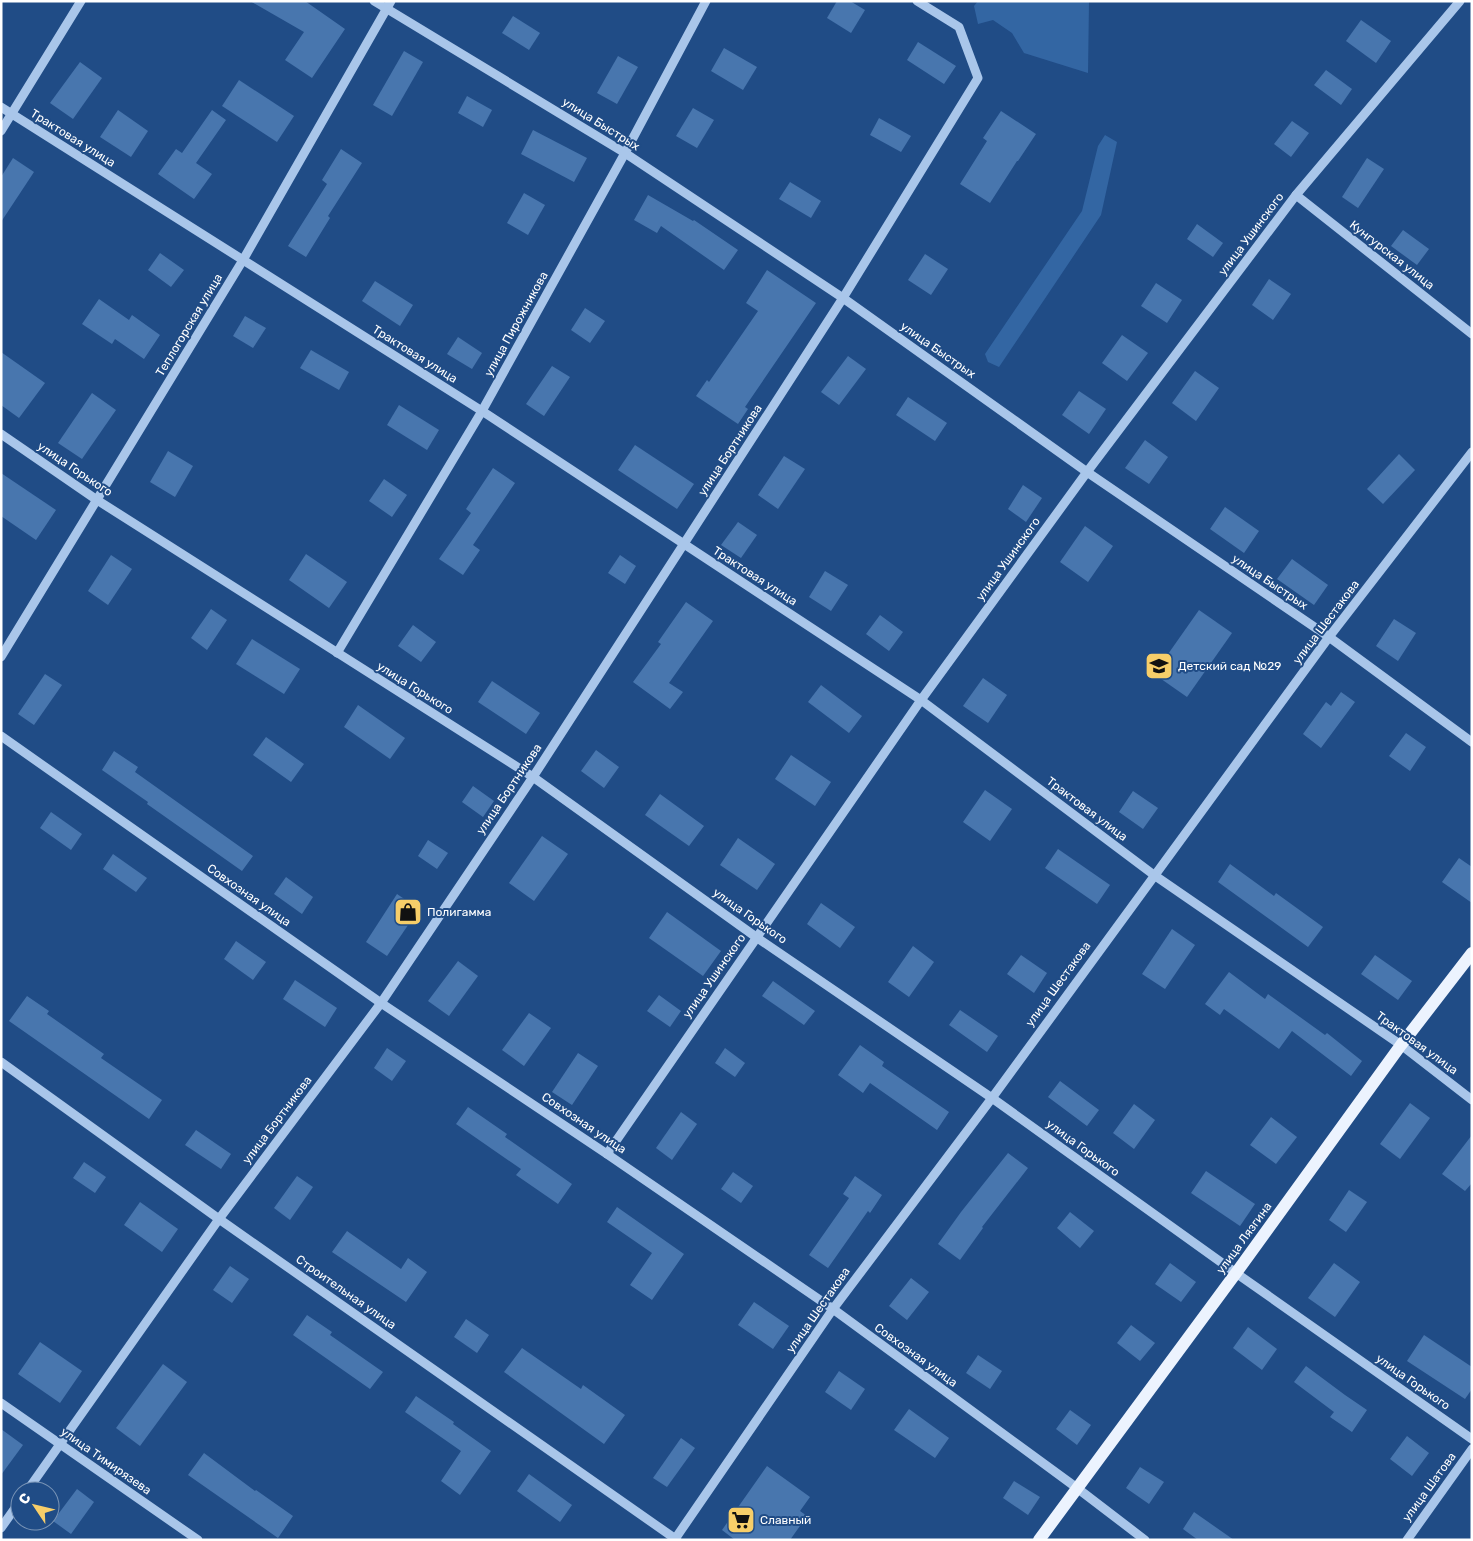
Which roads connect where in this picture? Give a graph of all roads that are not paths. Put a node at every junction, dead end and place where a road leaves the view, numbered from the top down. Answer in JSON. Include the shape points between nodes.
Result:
{"nodes":[{"id":1,"x":82,"y":1,"type":"edge"},
{"id":2,"x":374,"y":1,"type":"edge"},
{"id":3,"x":706,"y":1,"type":"edge"},
{"id":4,"x":917,"y":1,"type":"edge"},
{"id":5,"x":1460,"y":1,"type":"edge"},
{"id":6,"x":389,"y":5,"type":"edge"},
{"id":7,"x":1,"y":107,"type":"edge"},
{"id":8,"x":12,"y":114,"type":"junction"},
{"id":9,"x":1,"y":131,"type":"edge"},
{"id":10,"x":625,"y":153,"type":"junction"},
{"id":11,"x":1296,"y":195,"type":"junction"},
{"id":12,"x":243,"y":260,"type":"junction"},
{"id":13,"x":843,"y":298,"type":"junction"},
{"id":14,"x":1472,"y":334,"type":"edge"},
{"id":15,"x":482,"y":411,"type":"junction"},
{"id":16,"x":1,"y":434,"type":"edge"},
{"id":17,"x":1472,"y":452,"type":"edge"},
{"id":18,"x":1087,"y":472,"type":"junction"},
{"id":19,"x":97,"y":500,"type":"junction"},
{"id":20,"x":684,"y":545,"type":"junction"},
{"id":21,"x":1329,"y":638,"type":"junction"},
{"id":22,"x":337,"y":653,"type":"junction"},
{"id":23,"x":1,"y":657,"type":"edge"},
{"id":24,"x":921,"y":700,"type":"junction"},
{"id":25,"x":1,"y":736,"type":"edge"},
{"id":26,"x":1472,"y":742,"type":"edge"},
{"id":27,"x":533,"y":777,"type":"junction"},
{"id":28,"x":1154,"y":875,"type":"junction"},
{"id":29,"x":756,"y":937,"type":"junction"},
{"id":30,"x":1472,"y":952,"type":"edge"},
{"id":31,"x":380,"y":1003,"type":"junction"},
{"id":32,"x":1400,"y":1046,"type":"junction"},
{"id":33,"x":1,"y":1062,"type":"edge"},
{"id":34,"x":992,"y":1098,"type":"junction"},
{"id":35,"x":1472,"y":1100,"type":"edge"},
{"id":36,"x":607,"y":1154,"type":"junction"},
{"id":37,"x":220,"y":1219,"type":"junction"},
{"id":38,"x":1236,"y":1273,"type":"junction"},
{"id":39,"x":833,"y":1309,"type":"junction"},
{"id":40,"x":1,"y":1403,"type":"edge"},
{"id":41,"x":1472,"y":1439,"type":"edge"},
{"id":42,"x":59,"y":1444,"type":"junction"},
{"id":43,"x":1472,"y":1449,"type":"edge"},
{"id":44,"x":34,"y":1481,"type":"edge"},
{"id":45,"x":1077,"y":1488,"type":"junction"},
{"id":46,"x":10,"y":1515,"type":"edge"},
{"id":47,"x":1,"y":1528,"type":"edge"},
{"id":48,"x":676,"y":1539,"type":"edge"},
{"id":49,"x":198,"y":1540,"type":"edge"},
{"id":50,"x":1039,"y":1540,"type":"edge"},
{"id":51,"x":1145,"y":1540,"type":"edge"},
{"id":52,"x":1407,"y":1540,"type":"edge"}],
"edges":[{"from":1,"to":8,"type":"street"},
{"from":2,"to":6,"type":"street","name":"улица Быстрых"},
{"from":3,"to":10,"type":"street","name":"улица Пирожникова"},
{"from":4,"to":13,"type":"street","name":"улица Бортникова","via":[[959,27],[978,78]]},
{"from":5,"to":11,"type":"street","name":"улица Ушинского"},
{"from":6,"to":10,"type":"street","name":"улица Быстрых"},
{"from":6,"to":12,"type":"street","name":"Теплогорская улица"},
{"from":7,"to":8,"type":"street","name":"Трактовая улица"},
{"from":8,"to":9,"type":"street"},
{"from":8,"to":12,"type":"street","name":"Трактовая улица"},
{"from":10,"to":13,"type":"street","name":"улица Быстрых"},
{"from":10,"to":15,"type":"street","name":"улица Пирожникова"},
{"from":11,"to":14,"type":"street","name":"Кунгурская улица"},
{"from":11,"to":18,"type":"street","name":"улица Ушинского"},
{"from":12,"to":15,"type":"street","name":"Трактовая улица"},
{"from":12,"to":19,"type":"street","name":"Теплогорская улица"},
{"from":13,"to":18,"type":"street","name":"улица Быстрых"},
{"from":13,"to":20,"type":"street","name":"улица Бортникова"},
{"from":15,"to":20,"type":"street","name":"Трактовая улица"},
{"from":15,"to":22,"type":"street","name":"улица Пирожникова"},
{"from":16,"to":19,"type":"street","name":"улица Горького"},
{"from":17,"to":21,"type":"street","name":"улица Шестакова"},
{"from":18,"to":21,"type":"street","name":"улица Быстрых"},
{"from":18,"to":24,"type":"street","name":"улица Ушинского"},
{"from":19,"to":22,"type":"street","name":"улица Горького"},
{"from":19,"to":23,"type":"street","name":"Теплогорская улица"},
{"from":20,"to":24,"type":"street","name":"Трактовая улица"},
{"from":20,"to":27,"type":"street","name":"улица Бортникова"},
{"from":21,"to":26,"type":"street","name":"улица Быстрых"},
{"from":21,"to":28,"type":"street","name":"улица Шестакова"},
{"from":22,"to":27,"type":"street","name":"улица Горького"},
{"from":24,"to":28,"type":"street","name":"Трактовая улица"},
{"from":24,"to":29,"type":"street","name":"улица Ушинского"},
{"from":25,"to":31,"type":"street","name":"Совхозная улица"},
{"from":27,"to":29,"type":"street","name":"улица Горького"},
{"from":27,"to":31,"type":"street","name":"улица Бортникова"},
{"from":28,"to":32,"type":"street","name":"Трактовая улица"},
{"from":28,"to":34,"type":"street","name":"улица Шестакова"},
{"from":29,"to":34,"type":"street","name":"улица Горького"},
{"from":29,"to":36,"type":"street","name":"улица Ушинского"},
{"from":30,"to":32,"type":"main road","name":"улица Лязгина"},
{"from":31,"to":36,"type":"street","name":"Совхозная улица"},
{"from":31,"to":37,"type":"street","name":"улица Бортникова"},
{"from":32,"to":35,"type":"street","name":"Трактовая улица"},
{"from":32,"to":38,"type":"main road","name":"улица Лязгина"},
{"from":33,"to":37,"type":"street","name":"Строительная улица"},
{"from":34,"to":38,"type":"street","name":"улица Горького"},
{"from":34,"to":39,"type":"street","name":"улица Шестакова"},
{"from":36,"to":39,"type":"street","name":"Совхозная улица"},
{"from":37,"to":42,"type":"street","name":"улица Бортникова"},
{"from":37,"to":48,"type":"street","name":"Строительная улица"},
{"from":38,"to":41,"type":"street","name":"улица Горького"},
{"from":38,"to":45,"type":"main road","name":"улица Лязгина"},
{"from":39,"to":45,"type":"street","name":"Совхозная улица"},
{"from":39,"to":48,"type":"street","name":"улица Шестакова"},
{"from":40,"to":42,"type":"street","name":"улица Тимирязева"},
{"from":42,"to":44,"type":"street","name":"улица Бортникова"},
{"from":42,"to":49,"type":"street","name":"улица Тимирязева"},
{"from":43,"to":52,"type":"street","name":"улица Шатова"},
{"from":45,"to":50,"type":"main road","name":"улица Лязгина"},
{"from":45,"to":51,"type":"street","name":"Совхозная улица"},
{"from":46,"to":47,"type":"street"}]}
